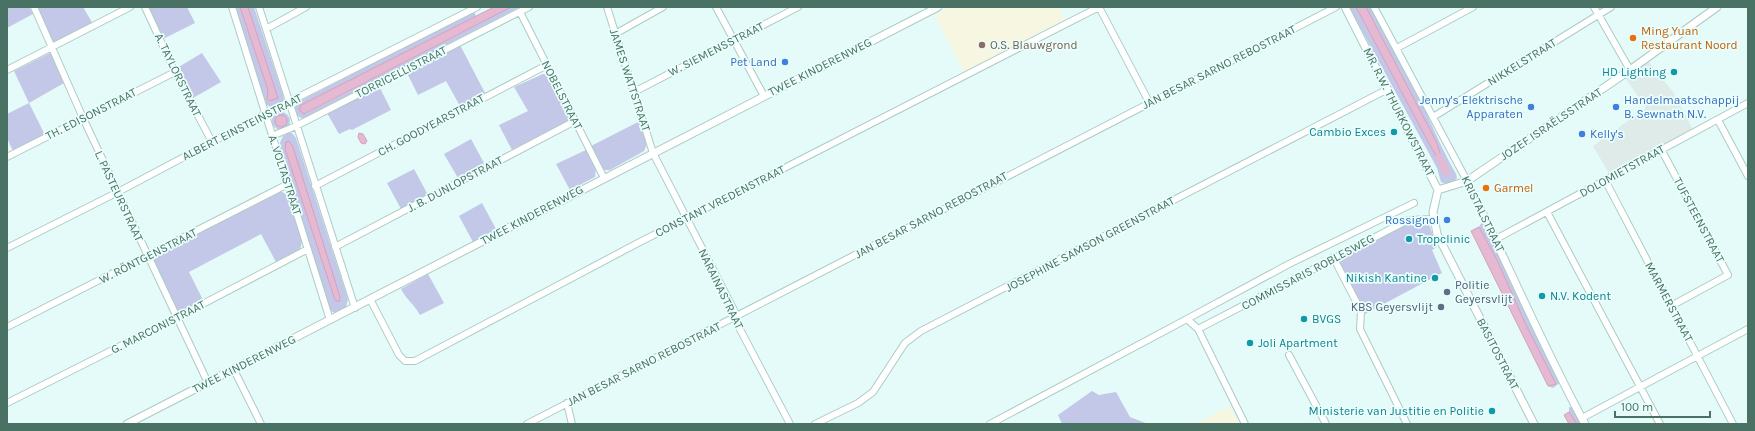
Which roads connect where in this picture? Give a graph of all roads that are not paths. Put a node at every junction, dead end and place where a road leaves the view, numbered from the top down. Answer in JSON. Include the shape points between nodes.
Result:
{"nodes":[{"id":1,"x":34,"y":7,"type":"edge"},
{"id":2,"x":130,"y":7,"type":"edge"},
{"id":3,"x":145,"y":7,"type":"edge"},
{"id":4,"x":232,"y":7,"type":"edge"},
{"id":5,"x":259,"y":7,"type":"edge"},
{"id":6,"x":306,"y":7,"type":"edge"},
{"id":7,"x":477,"y":7,"type":"edge"},
{"id":8,"x":529,"y":7,"type":"edge"},
{"id":9,"x":607,"y":7,"type":"edge"},
{"id":10,"x":663,"y":7,"type":"edge"},
{"id":11,"x":716,"y":7,"type":"edge"},
{"id":12,"x":798,"y":7,"type":"edge"},
{"id":13,"x":938,"y":7,"type":"edge"},
{"id":14,"x":1099,"y":7,"type":"edge"},
{"id":15,"x":1336,"y":7,"type":"edge"},
{"id":16,"x":1345,"y":7,"type":"edge"},
{"id":17,"x":1374,"y":7,"type":"edge"},
{"id":18,"x":1474,"y":7,"type":"edge"},
{"id":19,"x":1594,"y":7,"type":"edge"},
{"id":20,"x":1611,"y":7,"type":"edge"},
{"id":21,"x":1717,"y":7,"type":"edge"},
{"id":22,"x":520,"y":12,"type":"junction"},
{"id":23,"x":1598,"y":16,"type":"junction"},
{"id":24,"x":266,"y":29,"type":"junction"},
{"id":25,"x":615,"y":34,"type":"junction"},
{"id":26,"x":733,"y":40,"type":"junction"},
{"id":27,"x":52,"y":47,"type":"junction"},
{"id":28,"x":1397,"y":48,"type":"junction"},
{"id":29,"x":547,"y":65,"type":"junction"},
{"id":30,"x":7,"y":70,"type":"edge"},
{"id":31,"x":1630,"y":70,"type":"junction"},
{"id":32,"x":175,"y":72,"type":"junction"},
{"id":33,"x":1388,"y":89,"type":"junction"},
{"id":34,"x":634,"y":92,"type":"junction"},
{"id":35,"x":764,"y":96,"type":"junction"},
{"id":36,"x":290,"y":102,"type":"junction"},
{"id":37,"x":1149,"y":102,"type":"junction"},
{"id":38,"x":1748,"y":103,"type":"edge"},
{"id":39,"x":265,"y":114,"type":"junction"},
{"id":40,"x":1433,"y":117,"type":"junction"},
{"id":41,"x":83,"y":118,"type":"junction"},
{"id":42,"x":1718,"y":120,"type":"junction"},
{"id":43,"x":575,"y":121,"type":"junction"},
{"id":44,"x":296,"y":126,"type":"junction"},
{"id":45,"x":272,"y":136,"type":"junction"},
{"id":46,"x":212,"y":142,"type":"junction"},
{"id":47,"x":1661,"y":149,"type":"junction"},
{"id":48,"x":653,"y":153,"type":"junction"},
{"id":49,"x":7,"y":157,"type":"edge"},
{"id":50,"x":1748,"y":176,"type":"edge"},
{"id":51,"x":604,"y":178,"type":"junction"},
{"id":52,"x":1605,"y":180,"type":"junction"},
{"id":53,"x":1467,"y":181,"type":"junction"},
{"id":54,"x":288,"y":184,"type":"junction"},
{"id":55,"x":315,"y":186,"type":"junction"},
{"id":56,"x":1438,"y":190,"type":"junction"},
{"id":57,"x":118,"y":192,"type":"junction"},
{"id":58,"x":1414,"y":203,"type":"dead end"},
{"id":59,"x":1547,"y":212,"type":"junction"},
{"id":60,"x":686,"y":219,"type":"junction"},
{"id":61,"x":1434,"y":219,"type":"junction"},
{"id":62,"x":1496,"y":239,"type":"junction"},
{"id":63,"x":335,"y":246,"type":"junction"},
{"id":64,"x":7,"y":248,"type":"edge"},
{"id":65,"x":308,"y":249,"type":"junction"},
{"id":66,"x":147,"y":256,"type":"junction"},
{"id":67,"x":1333,"y":258,"type":"junction"},
{"id":68,"x":370,"y":299,"type":"junction"},
{"id":69,"x":1671,"y":306,"type":"junction"},
{"id":70,"x":355,"y":308,"type":"junction"},
{"id":71,"x":176,"y":318,"type":"junction"},
{"id":72,"x":734,"y":318,"type":"junction"},
{"id":73,"x":1187,"y":319,"type":"junction"},
{"id":74,"x":330,"y":320,"type":"junction"},
{"id":75,"x":7,"y":326,"type":"edge"},
{"id":76,"x":1198,"y":329,"type":"junction"},
{"id":77,"x":1748,"y":329,"type":"edge"},
{"id":78,"x":1289,"y":354,"type":"dead end"},
{"id":79,"x":1698,"y":356,"type":"junction"},
{"id":80,"x":234,"y":370,"type":"junction"},
{"id":81,"x":208,"y":383,"type":"junction"},
{"id":82,"x":1640,"y":386,"type":"junction"},
{"id":83,"x":568,"y":403,"type":"junction"},
{"id":84,"x":7,"y":404,"type":"edge"},
{"id":85,"x":1584,"y":421,"type":"edge"},
{"id":86,"x":127,"y":424,"type":"edge"},
{"id":87,"x":261,"y":424,"type":"edge"},
{"id":88,"x":527,"y":424,"type":"edge"},
{"id":89,"x":572,"y":424,"type":"edge"},
{"id":90,"x":790,"y":424,"type":"edge"},
{"id":91,"x":815,"y":424,"type":"edge"},
{"id":92,"x":990,"y":424,"type":"edge"},
{"id":93,"x":1245,"y":424,"type":"edge"},
{"id":94,"x":1326,"y":424,"type":"edge"},
{"id":95,"x":1407,"y":424,"type":"edge"},
{"id":96,"x":1534,"y":424,"type":"edge"},
{"id":97,"x":1660,"y":424,"type":"edge"},
{"id":98,"x":1733,"y":424,"type":"edge"}],
"edges":[{"from":1,"to":27,"type":"street","name":"L. PASTEURSTRAAT"},
{"from":2,"to":27,"type":"street"},
{"from":3,"to":32,"type":"street","name":"A. TAYLORSTRAAT"},
{"from":4,"to":39,"type":"street","name":"A. VOLTASTRAAT"},
{"from":5,"to":24,"type":"street","name":"A. VOLTASTRAAT"},
{"from":6,"to":24,"type":"street"},
{"from":7,"to":36,"type":"street","name":"ALBERT EINSTEINSTRAAT"},
{"from":8,"to":22,"type":"street","name":"TORRICELLISTRAAT"},
{"from":9,"to":25,"type":"street","name":"JAMES WATTSTRAAT"},
{"from":10,"to":25,"type":"street"},
{"from":11,"to":26,"type":"street"},
{"from":12,"to":26,"type":"street","name":"W. SIEMENSSTRAAT"},
{"from":13,"to":35,"type":"street","name":"TWEE KINDERENWEG"},
{"from":14,"to":37,"type":"street"},
{"from":14,"to":60,"type":"street","name":"CONSTANT VREDENSTRAAT"},
{"from":15,"to":37,"type":"street","name":"JAN BESAR SARNO REBOSTRAAT"},
{"from":16,"to":33,"type":"street","name":"MR. R.W. THURKOWSTRAAT"},
{"from":17,"to":28,"type":"street","name":"KRISTALSTRAAT"},
{"from":18,"to":28,"type":"street"},
{"from":19,"to":23,"type":"street"},
{"from":20,"to":23,"type":"street","name":"NIKKELSTRAAT"},
{"from":21,"to":31,"type":"street","name":"JOZEF ISRAËLSSTRAAT"},
{"from":22,"to":29,"type":"street","name":"NOBELSTRAAT"},
{"from":22,"to":44,"type":"street","name":"TORRICELLISTRAAT"},
{"from":23,"to":31,"type":"street"},
{"from":23,"to":40,"type":"street","name":"NIKKELSTRAAT"},
{"from":24,"to":36,"type":"street","name":"A. VOLTASTRAAT"},
{"from":25,"to":34,"type":"street","name":"JAMES WATTSTRAAT"},
{"from":26,"to":34,"type":"street","name":"W. SIEMENSSTRAAT"},
{"from":26,"to":35,"type":"street"},
{"from":27,"to":30,"type":"street"},
{"from":27,"to":41,"type":"street","name":"L. PASTEURSTRAAT"},
{"from":28,"to":40,"type":"street","name":"KRISTALSTRAAT"},
{"from":29,"to":43,"type":"street","name":"NOBELSTRAAT"},
{"from":29,"to":55,"type":"street","name":"CH. GOODYEARSTRAAT"},
{"from":31,"to":53,"type":"street","name":"JOZEF ISRAËLSSTRAAT"},
{"from":32,"to":41,"type":"street","name":"TH. EDISONSTRAAT"},
{"from":32,"to":46,"type":"street","name":"A. TAYLORSTRAAT"},
{"from":33,"to":56,"type":"street","name":"MR. R.W. THURKOWSTRAAT"},
{"from":33,"to":91,"type":"street","name":"JOSEPHINE SAMSON GREENSTRAAT","via":[[921,331],[905,343],[873,392],[858,403]]},
{"from":34,"to":48,"type":"street","name":"JAMES WATTSTRAAT"},
{"from":35,"to":48,"type":"street","name":"TWEE KINDERENWEG"},
{"from":36,"to":39,"type":"street","name":"ALBERT EINSTEINSTRAAT"},
{"from":36,"to":44,"type":"street","name":"A. VOLTASTRAAT"},
{"from":37,"to":72,"type":"street","name":"JAN BESAR SARNO REBOSTRAAT"},
{"from":38,"to":42,"type":"street","name":"DOLOMIETSTRAAT"},
{"from":39,"to":45,"type":"street","name":"A. VOLTASTRAAT"},
{"from":39,"to":46,"type":"street","name":"ALBERT EINSTEINSTRAAT"},
{"from":40,"to":53,"type":"street","name":"KRISTALSTRAAT"},
{"from":41,"to":49,"type":"street","name":"TH. EDISONSTRAAT"},
{"from":41,"to":57,"type":"street","name":"L. PASTEURSTRAAT"},
{"from":42,"to":47,"type":"street","name":"DOLOMIETSTRAAT"},
{"from":42,"to":50,"type":"street"},
{"from":43,"to":51,"type":"street","name":"NOBELSTRAAT"},
{"from":43,"to":63,"type":"street","name":"J. B. DUNLOPSTRAAT"},
{"from":44,"to":45,"type":"street","name":"TORRICELLISTRAAT"},
{"from":44,"to":55,"type":"street","name":"A. VOLTASTRAAT"},
{"from":45,"to":54,"type":"street","name":"A. VOLTASTRAAT"},
{"from":46,"to":57,"type":"street","name":"ALBERT EINSTEINSTRAAT"},
{"from":47,"to":52,"type":"street","name":"DOLOMIETSTRAAT"},
{"from":47,"to":69,"type":"street","name":"TUFSTEENSTRAAT","via":[[1728,275]]},
{"from":48,"to":51,"type":"street","name":"TWEE KINDERENWEG"},
{"from":48,"to":60,"type":"street","name":"NARAINASTRAAT"},
{"from":51,"to":68,"type":"street","name":"TWEE KINDERENWEG"},
{"from":52,"to":59,"type":"street","name":"DOLOMIETSTRAAT"},
{"from":52,"to":69,"type":"street","name":"MARMERSTRAAT"},
{"from":53,"to":56,"type":"street","name":"JOZEF ISRAËLSSTRAAT"},
{"from":53,"to":62,"type":"street","name":"KRISTALSTRAAT"},
{"from":54,"to":65,"type":"street","name":"A. VOLTASTRAAT"},
{"from":54,"to":66,"type":"street","name":"W. RÖNTGENSTRAAT"},
{"from":55,"to":63,"type":"street","name":"A. VOLTASTRAAT"},
{"from":56,"to":61,"type":"street","name":"MR. R.W. THURKOWSTRAAT","via":[[1434,202]]},
{"from":57,"to":64,"type":"street","name":"ALBERT EINSTEINSTRAAT"},
{"from":57,"to":66,"type":"street","name":"L. PASTEURSTRAAT"},
{"from":58,"to":73,"type":"street","name":"COMMISSARIS ROBLESWEG","via":[[1289,264]]},
{"from":59,"to":62,"type":"street","name":"DOLOMIETSTRAAT"},
{"from":59,"to":82,"type":"street"},
{"from":60,"to":68,"type":"street","name":"CONSTANT VREDENSTRAAT","via":[[415,361],[405,361],[399,355]]},
{"from":60,"to":72,"type":"street","name":"NARAINASTRAAT","via":[[735,312]]},
{"from":61,"to":67,"type":"street","name":"COMMISSARIS ROBLESWEG","via":[[1408,220]]},
{"from":61,"to":96,"type":"street","name":"BASITOSTRAAT","via":[[1437,234]]},
{"from":62,"to":85,"type":"street","name":"KRISTALSTRAAT","via":[[1534,324]]},
{"from":63,"to":70,"type":"street","name":"A. VOLTASTRAAT"},
{"from":65,"to":71,"type":"street","name":"G. MARCONISTRAAT"},
{"from":65,"to":74,"type":"street","name":"A. VOLTASTRAAT"},
{"from":66,"to":71,"type":"street","name":"L. PASTEURSTRAAT"},
{"from":66,"to":75,"type":"street","name":"W. RÖNTGENSTRAAT"},
{"from":67,"to":76,"type":"street","name":"COMMISSARIS ROBLESWEG"},
{"from":67,"to":95,"type":"street","via":[[1361,311],[1360,329]]},
{"from":68,"to":70,"type":"street","name":"TWEE KINDERENWEG"},
{"from":69,"to":79,"type":"street","name":"MARMERSTRAAT"},
{"from":70,"to":74,"type":"street","name":"TWEE KINDERENWEG"},
{"from":71,"to":81,"type":"street","name":"L. PASTEURSTRAAT"},
{"from":71,"to":84,"type":"street","name":"G. MARCONISTRAAT"},
{"from":72,"to":83,"type":"street","name":"JAN BESAR SARNO REBOSTRAAT"},
{"from":72,"to":90,"type":"street","name":"NARAINASTRAAT"},
{"from":73,"to":76,"type":"street"},
{"from":73,"to":92,"type":"street","name":"COMMISSARIS ROBLESWEG"},
{"from":74,"to":80,"type":"street","name":"TWEE KINDERENWEG"},
{"from":76,"to":93,"type":"street"},
{"from":77,"to":79,"type":"street"},
{"from":78,"to":94,"type":"street"},
{"from":79,"to":82,"type":"street"},
{"from":79,"to":98,"type":"street","name":"MARMERSTRAAT"},
{"from":80,"to":81,"type":"street","name":"TWEE KINDERENWEG"},
{"from":80,"to":87,"type":"street"},
{"from":81,"to":86,"type":"street","name":"TWEE KINDERENWEG"},
{"from":82,"to":85,"type":"street"},
{"from":82,"to":97,"type":"street"},
{"from":83,"to":88,"type":"street","name":"JAN BESAR SARNO REBOSTRAAT"},
{"from":83,"to":89,"type":"street"}]}
